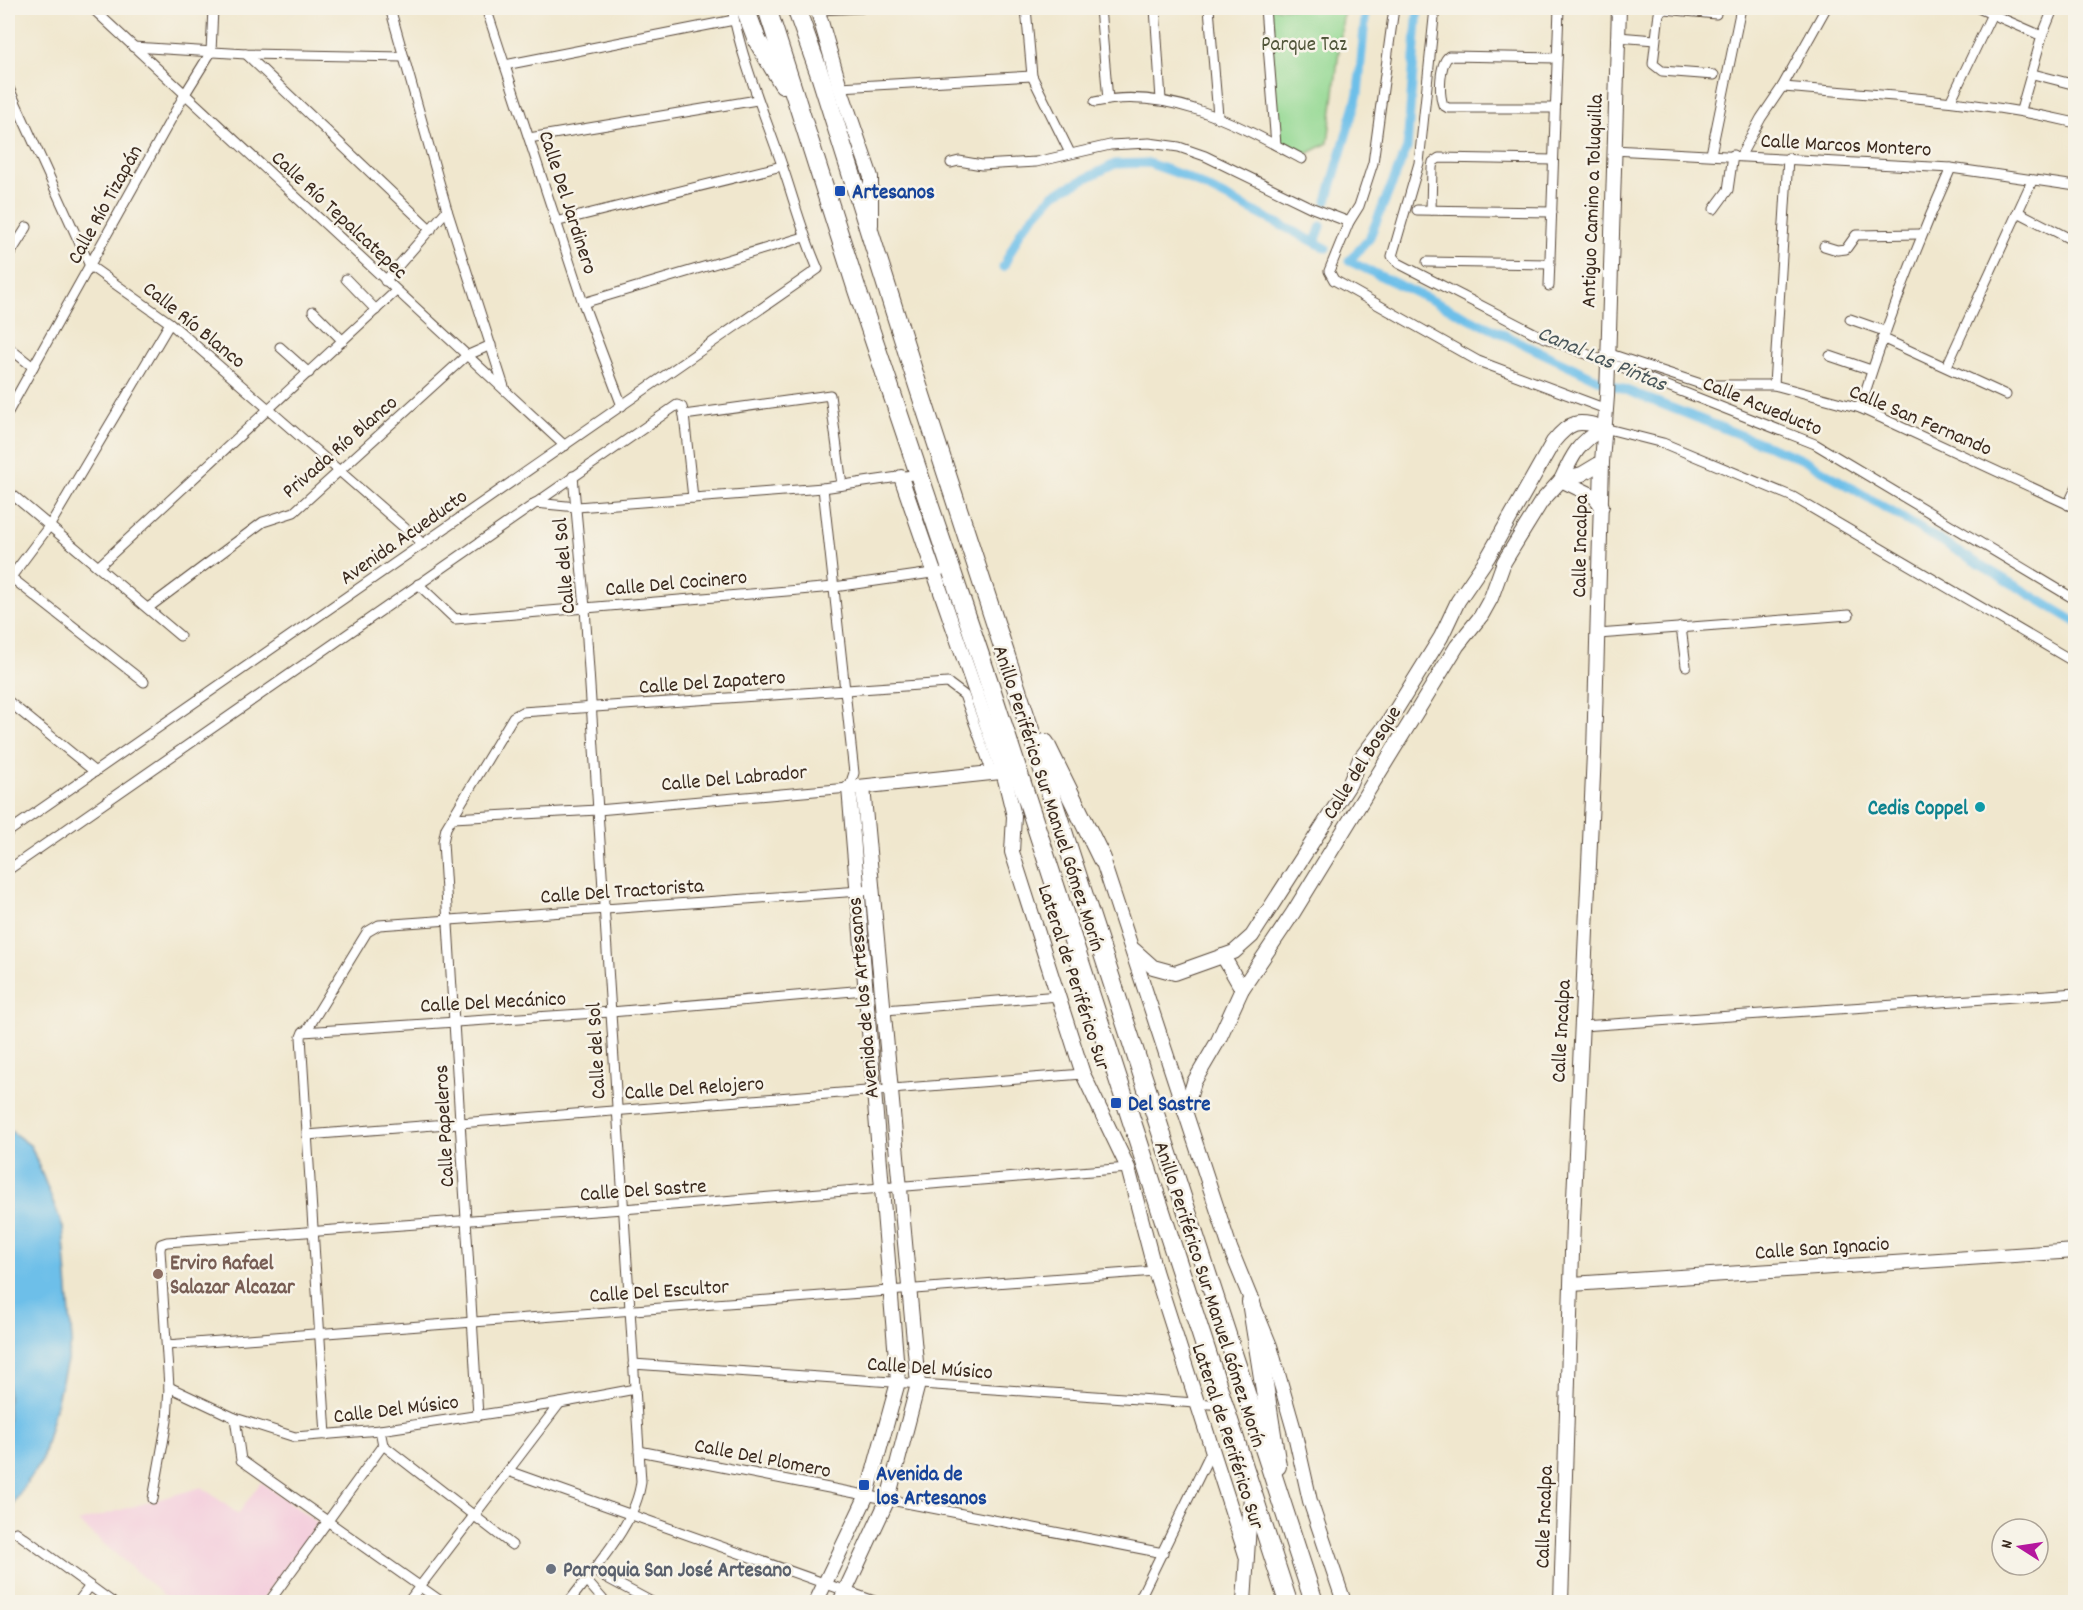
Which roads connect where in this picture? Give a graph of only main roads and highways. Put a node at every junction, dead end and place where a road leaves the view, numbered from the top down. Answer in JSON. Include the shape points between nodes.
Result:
{"nodes":[{"id":1,"x":767,"y":8,"type":"edge"},
{"id":2,"x":796,"y":8,"type":"edge"},
{"id":3,"x":740,"y":14,"type":"edge"},
{"id":4,"x":799,"y":110,"type":"junction"},
{"id":5,"x":1016,"y":685,"type":"junction"},
{"id":6,"x":1102,"y":859,"type":"road end"},
{"id":7,"x":1251,"y":1302,"type":"road end"},
{"id":8,"x":1286,"y":1524,"type":"junction"},
{"id":9,"x":1288,"y":1602,"type":"edge"},
{"id":10,"x":1314,"y":1602,"type":"edge"}],
"edges":[{"from":1,"to":4,"type":"highway","name":"Anillo Periférico Sur Manuel Gómez Morín"},
{"from":2,"to":5,"type":"highway","name":"Anillo Periférico Sur Manuel Gómez Morín"},
{"from":3,"to":4,"type":"highway"},
{"from":4,"to":9,"type":"highway","name":"Anillo Periférico Sur Manuel Gómez Morín","via":[[1004,771]]},
{"from":5,"to":6,"type":"highway"},
{"from":5,"to":8,"type":"highway","name":"Anillo Periférico Sur Manuel Gómez Morín"},
{"from":7,"to":8,"type":"highway"},
{"from":8,"to":10,"type":"highway","name":"Anillo Periférico Sur Manuel Gómez Morín"}]}
